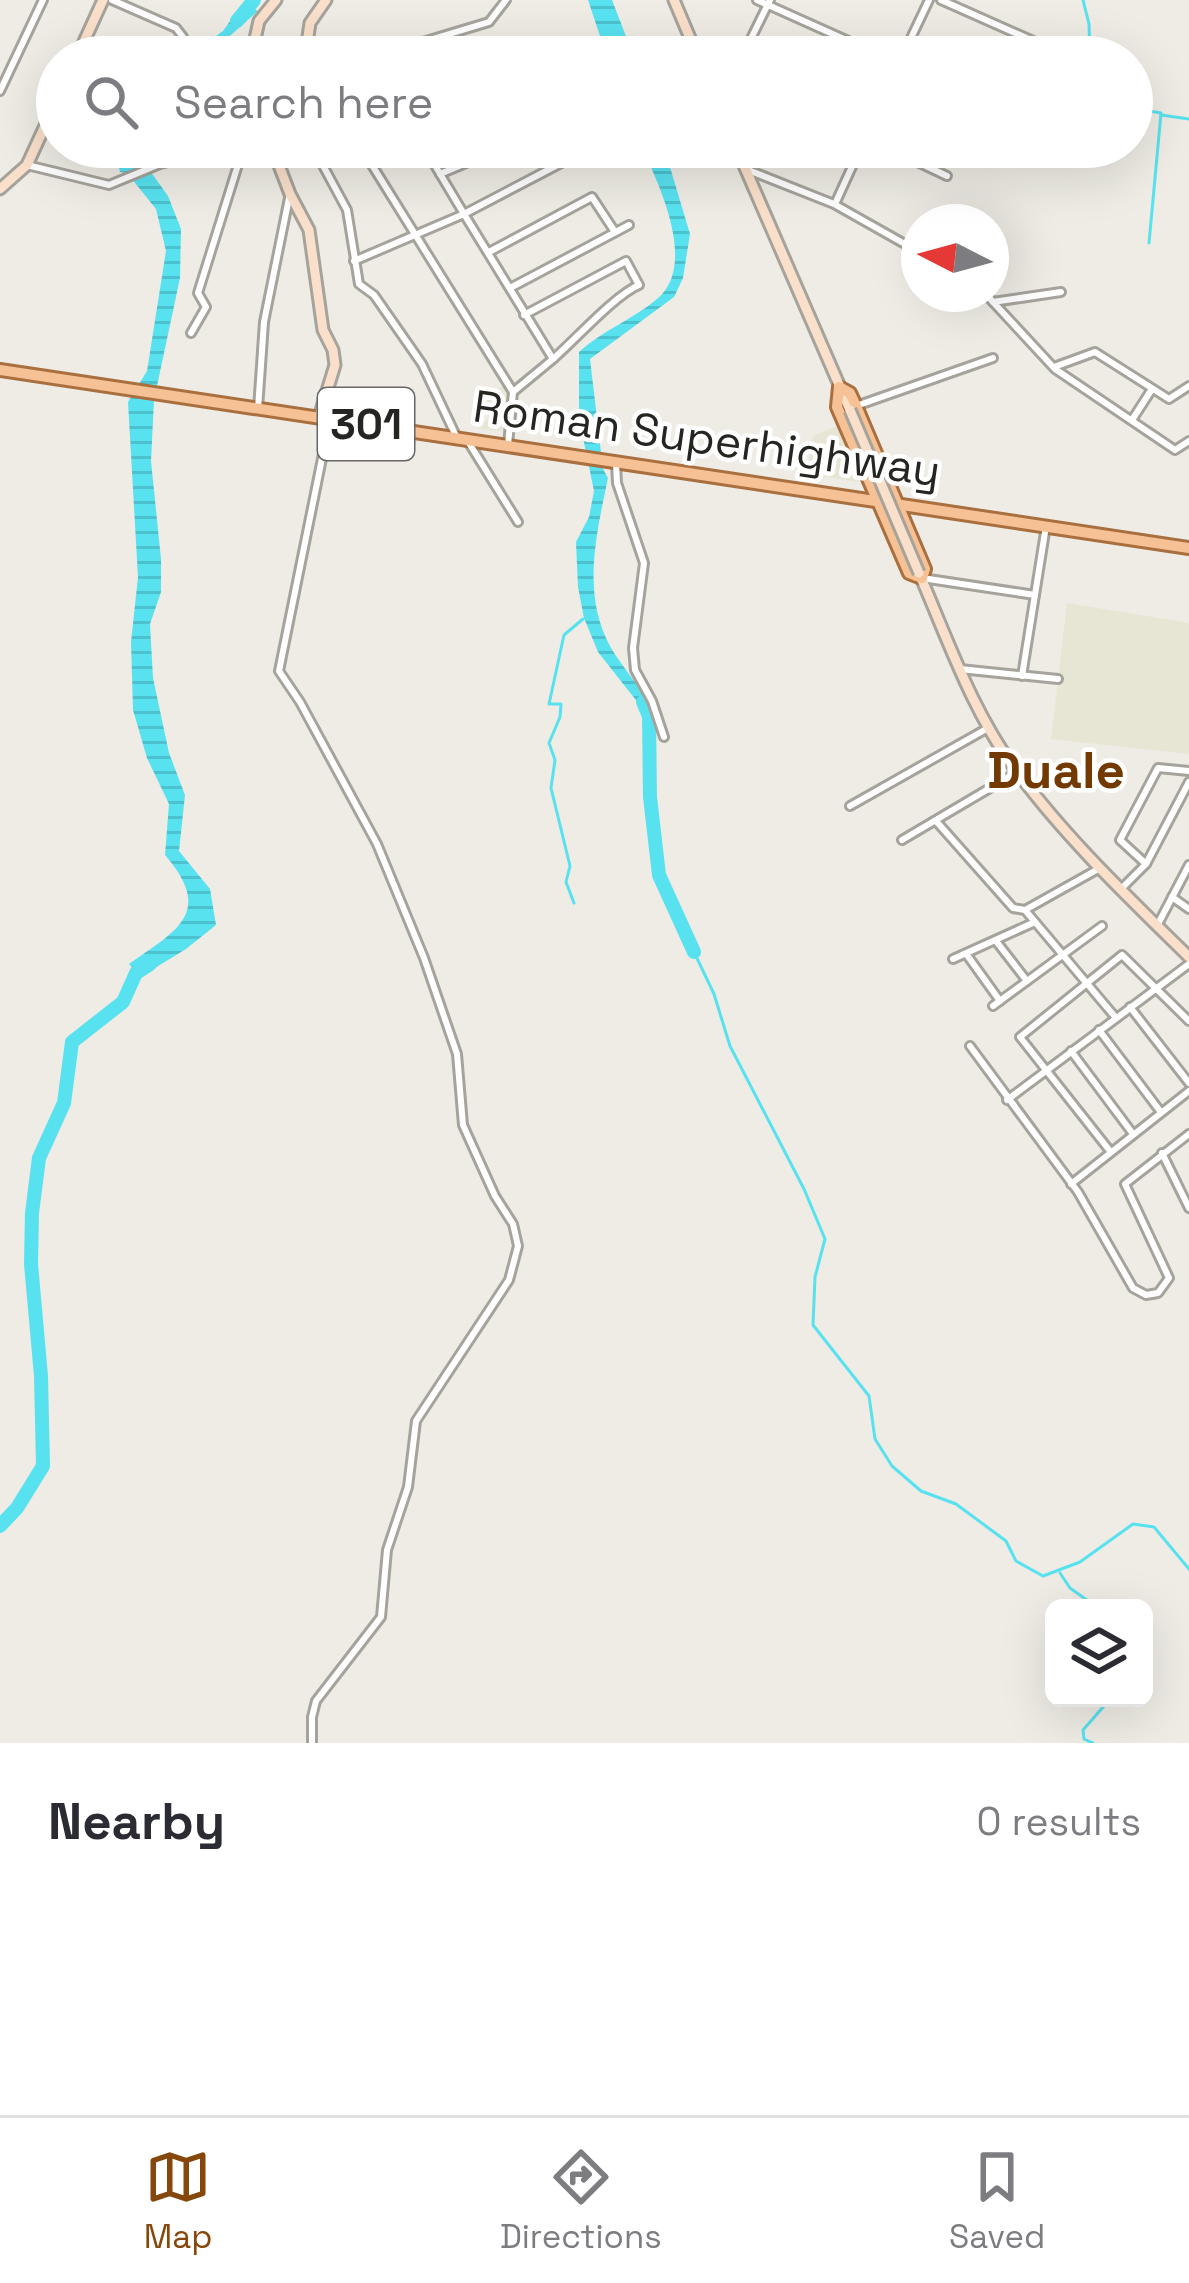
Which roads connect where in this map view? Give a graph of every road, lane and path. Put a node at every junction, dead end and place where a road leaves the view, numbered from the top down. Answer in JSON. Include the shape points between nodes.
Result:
{"nodes":[{"id":1,"x":43,"y":0,"type":"edge"},
{"id":2,"x":108,"y":0,"type":"edge"},
{"id":3,"x":275,"y":0,"type":"edge"},
{"id":4,"x":326,"y":0,"type":"edge"},
{"id":5,"x":506,"y":0,"type":"edge"},
{"id":6,"x":674,"y":0,"type":"edge"},
{"id":7,"x":757,"y":0,"type":"edge"},
{"id":8,"x":928,"y":0,"type":"edge"},
{"id":9,"x":941,"y":0,"type":"edge"},
{"id":10,"x":769,"y":2,"type":"edge"},
{"id":11,"x":88,"y":36,"type":"edge"},
{"id":12,"x":182,"y":36,"type":"edge"},
{"id":13,"x":257,"y":36,"type":"edge"},
{"id":14,"x":308,"y":36,"type":"edge"},
{"id":15,"x":443,"y":36,"type":"edge"},
{"id":16,"x":689,"y":36,"type":"edge"},
{"id":17,"x":752,"y":36,"type":"edge"},
{"id":18,"x":840,"y":36,"type":"edge"},
{"id":19,"x":912,"y":36,"type":"edge"},
{"id":20,"x":1022,"y":36,"type":"edge"},
{"id":21,"x":0,"y":91,"type":"edge"},
{"id":22,"x":36,"y":146,"type":"edge"},
{"id":23,"x":27,"y":165,"type":"junction"},
{"id":24,"x":36,"y":167,"type":"edge"},
{"id":25,"x":39,"y":168,"type":"edge"},
{"id":26,"x":152,"y":168,"type":"edge"},
{"id":27,"x":237,"y":168,"type":"edge"},
{"id":28,"x":280,"y":168,"type":"edge"},
{"id":29,"x":324,"y":168,"type":"edge"},
{"id":30,"x":373,"y":168,"type":"edge"},
{"id":31,"x":436,"y":168,"type":"edge"},
{"id":32,"x":454,"y":168,"type":"edge"},
{"id":33,"x":552,"y":168,"type":"edge"},
{"id":34,"x":851,"y":168,"type":"edge"},
{"id":35,"x":930,"y":168,"type":"edge"},
{"id":36,"x":745,"y":169,"type":"joint"},
{"id":37,"x":440,"y":174,"type":"junction"},
{"id":38,"x":947,"y":176,"type":"dead end"},
{"id":39,"x":0,"y":189,"type":"edge"},
{"id":40,"x":290,"y":194,"type":"junction"},
{"id":41,"x":834,"y":204,"type":"junction"},
{"id":42,"x":464,"y":214,"type":"junction"},
{"id":43,"x":629,"y":225,"type":"dead end"},
{"id":44,"x":615,"y":232,"type":"junction"},
{"id":45,"x":415,"y":237,"type":"junction"},
{"id":46,"x":901,"y":241,"type":"edge"},
{"id":47,"x":489,"y":252,"type":"junction"},
{"id":48,"x":355,"y":261,"type":"junction"},
{"id":49,"x":512,"y":287,"type":"junction"},
{"id":50,"x":1061,"y":292,"type":"dead end"},
{"id":51,"x":1009,"y":300,"type":"edge"},
{"id":52,"x":1002,"y":312,"type":"edge"},
{"id":53,"x":524,"y":315,"type":"junction"},
{"id":54,"x":190,"y":333,"type":"dead end"},
{"id":55,"x":553,"y":358,"type":"junction"},
{"id":56,"x":993,"y":358,"type":"dead end"},
{"id":57,"x":1054,"y":367,"type":"junction"},
{"id":58,"x":0,"y":370,"type":"edge"},
{"id":59,"x":1189,"y":386,"type":"edge"},
{"id":60,"x":839,"y":387,"type":"junction"},
{"id":61,"x":1152,"y":389,"type":"junction"},
{"id":62,"x":513,"y":392,"type":"junction"},
{"id":63,"x":853,"y":408,"type":"junction"},
{"id":64,"x":258,"y":409,"type":"junction"},
{"id":65,"x":325,"y":418,"type":"junction"},
{"id":66,"x":1132,"y":420,"type":"junction"},
{"id":67,"x":462,"y":439,"type":"junction"},
{"id":68,"x":1189,"y":441,"type":"edge"},
{"id":69,"x":508,"y":445,"type":"junction"},
{"id":70,"x":611,"y":459,"type":"junction"},
{"id":71,"x":878,"y":500,"type":"junction"},
{"id":72,"x":898,"y":503,"type":"junction"},
{"id":73,"x":518,"y":522,"type":"dead end"},
{"id":74,"x":1046,"y":525,"type":"junction"},
{"id":75,"x":1189,"y":548,"type":"edge"},
{"id":76,"x":920,"y":576,"type":"junction"},
{"id":77,"x":1035,"y":595,"type":"junction"},
{"id":78,"x":960,"y":669,"type":"junction"},
{"id":79,"x":1022,"y":676,"type":"junction"},
{"id":80,"x":1058,"y":679,"type":"dead end"},
{"id":81,"x":989,"y":727,"type":"junction"},
{"id":82,"x":664,"y":737,"type":"dead end"},
{"id":83,"x":1189,"y":771,"type":"edge"},
{"id":84,"x":1017,"y":772,"type":"junction"},
{"id":85,"x":1189,"y":782,"type":"edge"},
{"id":86,"x":850,"y":806,"type":"dead end"},
{"id":87,"x":936,"y":821,"type":"junction"},
{"id":88,"x":902,"y":840,"type":"dead end"},
{"id":89,"x":1146,"y":864,"type":"junction"},
{"id":90,"x":1189,"y":865,"type":"edge"},
{"id":91,"x":1101,"y":868,"type":"junction"},
{"id":92,"x":1122,"y":888,"type":"junction"},
{"id":93,"x":1172,"y":897,"type":"junction"},
{"id":94,"x":1189,"y":909,"type":"edge"},
{"id":95,"x":1025,"y":910,"type":"junction"},
{"id":96,"x":1035,"y":922,"type":"junction"},
{"id":97,"x":1102,"y":926,"type":"dead end"},
{"id":98,"x":1157,"y":926,"type":"junction"},
{"id":99,"x":996,"y":941,"type":"junction"},
{"id":100,"x":966,"y":954,"type":"junction"},
{"id":101,"x":1063,"y":954,"type":"junction"},
{"id":102,"x":953,"y":959,"type":"dead end"},
{"id":103,"x":1189,"y":960,"type":"edge"},
{"id":104,"x":1027,"y":981,"type":"junction"},
{"id":105,"x":1087,"y":983,"type":"junction"},
{"id":106,"x":1157,"y":989,"type":"junction"},
{"id":107,"x":1130,"y":1007,"type":"junction"},
{"id":108,"x":1116,"y":1018,"type":"junction"},
{"id":109,"x":1189,"y":1021,"type":"edge"},
{"id":110,"x":1099,"y":1030,"type":"junction"},
{"id":111,"x":970,"y":1046,"type":"dead end"},
{"id":112,"x":1071,"y":1051,"type":"junction"},
{"id":113,"x":1046,"y":1069,"type":"junction"},
{"id":114,"x":1189,"y":1087,"type":"edge"},
{"id":115,"x":1007,"y":1100,"type":"junction"},
{"id":116,"x":1160,"y":1111,"type":"junction"},
{"id":117,"x":1133,"y":1134,"type":"junction"},
{"id":118,"x":1189,"y":1134,"type":"edge"},
{"id":119,"x":1110,"y":1151,"type":"junction"},
{"id":120,"x":1162,"y":1153,"type":"junction"},
{"id":121,"x":1071,"y":1184,"type":"junction"},
{"id":122,"x":1189,"y":1208,"type":"edge"},
{"id":123,"x":312,"y":1743,"type":"edge"}],
"edges":[{"from":1,"to":21,"type":"street"},
{"from":2,"to":11,"type":"street"},
{"from":2,"to":12,"type":"street"},
{"from":3,"to":13,"type":"street"},
{"from":4,"to":14,"type":"street"},
{"from":5,"to":15,"type":"street","via":[[489,22]]},
{"from":6,"to":16,"type":"street"},
{"from":7,"to":10,"type":"street"},
{"from":8,"to":19,"type":"street"},
{"from":9,"to":20,"type":"street"},
{"from":10,"to":17,"type":"street"},
{"from":10,"to":18,"type":"street"},
{"from":22,"to":23,"type":"street"},
{"from":23,"to":24,"type":"street"},
{"from":23,"to":39,"type":"street"},
{"from":25,"to":26,"type":"street","via":[[109,185]]},
{"from":27,"to":54,"type":"street","via":[[198,293],[206,307]]},
{"from":28,"to":40,"type":"street"},
{"from":29,"to":48,"type":"street","via":[[347,210]]},
{"from":30,"to":45,"type":"street"},
{"from":31,"to":37,"type":"street"},
{"from":32,"to":37,"type":"street"},
{"from":33,"to":42,"type":"street"},
{"from":34,"to":41,"type":"street"},
{"from":35,"to":38,"type":"street"},
{"from":36,"to":41,"type":"street"},
{"from":36,"to":60,"type":"street"},
{"from":37,"to":42,"type":"street"},
{"from":40,"to":64,"type":"street","via":[[264,322]]},
{"from":40,"to":65,"type":"street","via":[[310,230],[323,330],[333,350]]},
{"from":41,"to":46,"type":"street"},
{"from":42,"to":45,"type":"street"},
{"from":42,"to":47,"type":"street"},
{"from":43,"to":44,"type":"street"},
{"from":44,"to":47,"type":"street","via":[[592,197]]},
{"from":44,"to":49,"type":"street"},
{"from":45,"to":48,"type":"street"},
{"from":45,"to":62,"type":"street"},
{"from":47,"to":49,"type":"street"},
{"from":48,"to":67,"type":"street","via":[[359,284],[422,364]]},
{"from":49,"to":53,"type":"street"},
{"from":50,"to":51,"type":"street"},
{"from":52,"to":57,"type":"street"},
{"from":53,"to":55,"type":"street"},
{"from":53,"to":55,"type":"street","via":[[626,262],[639,285]]},
{"from":55,"to":62,"type":"street"},
{"from":56,"to":63,"type":"street"},
{"from":57,"to":61,"type":"street","via":[[1095,352]]},
{"from":57,"to":66,"type":"street"},
{"from":58,"to":64,"type":"main road","name":"Roman Superhighway","number":"301"},
{"from":59,"to":61,"type":"street","via":[[1169,399]]},
{"from":60,"to":63,"type":"main road"},
{"from":60,"to":71,"type":"main road","via":[[837,407]]},
{"from":61,"to":66,"type":"street"},
{"from":62,"to":69,"type":"street"},
{"from":63,"to":72,"type":"main road"},
{"from":63,"to":76,"type":"street","bridge":true},
{"from":64,"to":65,"type":"main road","name":"Roman Superhighway","number":"301"},
{"from":65,"to":67,"type":"main road","name":"Roman Superhighway","number":"301"},
{"from":65,"to":123,"type":"street","via":[[279,671],[409,920],[457,1054],[463,1125],[518,1246],[508,1280],[416,1421],[380,1617],[316,1701]]},
{"from":66,"to":68,"type":"street","via":[[1175,450]]},
{"from":67,"to":69,"type":"main road","name":"Roman Superhighway","number":"301"},
{"from":67,"to":73,"type":"street"},
{"from":69,"to":70,"type":"main road","name":"Roman Superhighway","number":"301"},
{"from":70,"to":71,"type":"main road","name":"Roman Superhighway","number":"301"},
{"from":70,"to":82,"type":"street","via":[[644,563],[635,670]]},
{"from":71,"to":72,"type":"main road","name":"Roman Superhighway","number":"301"},
{"from":71,"to":76,"type":"main road","via":[[907,569]]},
{"from":72,"to":74,"type":"main road","name":"Roman Superhighway","number":"301"},
{"from":72,"to":76,"type":"main road","via":[[926,569]]},
{"from":74,"to":75,"type":"main road","name":"Roman Superhighway","number":"301"},
{"from":74,"to":77,"type":"street"},
{"from":76,"to":77,"type":"street"},
{"from":76,"to":78,"type":"street"},
{"from":77,"to":79,"type":"street"},
{"from":78,"to":79,"type":"street"},
{"from":78,"to":81,"type":"street"},
{"from":79,"to":80,"type":"street"},
{"from":81,"to":84,"type":"street"},
{"from":81,"to":86,"type":"street"},
{"from":83,"to":89,"type":"street","via":[[1158,768],[1120,840]]},
{"from":84,"to":87,"type":"street"},
{"from":84,"to":91,"type":"street"},
{"from":85,"to":89,"type":"street"},
{"from":87,"to":88,"type":"street"},
{"from":87,"to":95,"type":"street","via":[[1013,908]]},
{"from":89,"to":92,"type":"street"},
{"from":90,"to":93,"type":"street"},
{"from":91,"to":92,"type":"street"},
{"from":91,"to":95,"type":"street"},
{"from":92,"to":98,"type":"street"},
{"from":93,"to":94,"type":"street"},
{"from":93,"to":98,"type":"street"},
{"from":95,"to":96,"type":"street"},
{"from":96,"to":99,"type":"street"},
{"from":96,"to":101,"type":"street"},
{"from":97,"to":101,"type":"street"},
{"from":98,"to":103,"type":"street"},
{"from":99,"to":100,"type":"street"},
{"from":99,"to":104,"type":"street"},
{"from":100,"to":102,"type":"street"},
{"from":100,"to":104,"type":"street","via":[[997,1003]]},
{"from":101,"to":104,"type":"street"},
{"from":101,"to":105,"type":"street"},
{"from":103,"to":106,"type":"street"},
{"from":105,"to":106,"type":"street","via":[[1123,955]]},
{"from":105,"to":108,"type":"street"},
{"from":105,"to":113,"type":"street","via":[[1020,1037]]},
{"from":106,"to":107,"type":"street"},
{"from":106,"to":109,"type":"street"},
{"from":107,"to":108,"type":"street"},
{"from":107,"to":114,"type":"street"},
{"from":108,"to":110,"type":"street"},
{"from":110,"to":112,"type":"street"},
{"from":110,"to":116,"type":"street"},
{"from":111,"to":115,"type":"street"},
{"from":112,"to":113,"type":"street"},
{"from":112,"to":117,"type":"street"},
{"from":113,"to":115,"type":"street"},
{"from":113,"to":119,"type":"street"},
{"from":114,"to":116,"type":"street"},
{"from":115,"to":121,"type":"street"},
{"from":116,"to":117,"type":"street"},
{"from":117,"to":119,"type":"street"},
{"from":118,"to":120,"type":"street"},
{"from":119,"to":121,"type":"street"},
{"from":120,"to":121,"type":"street","via":[[1125,1184],[1169,1278],[1158,1293],[1133,1288]]},
{"from":120,"to":122,"type":"street"}]}
